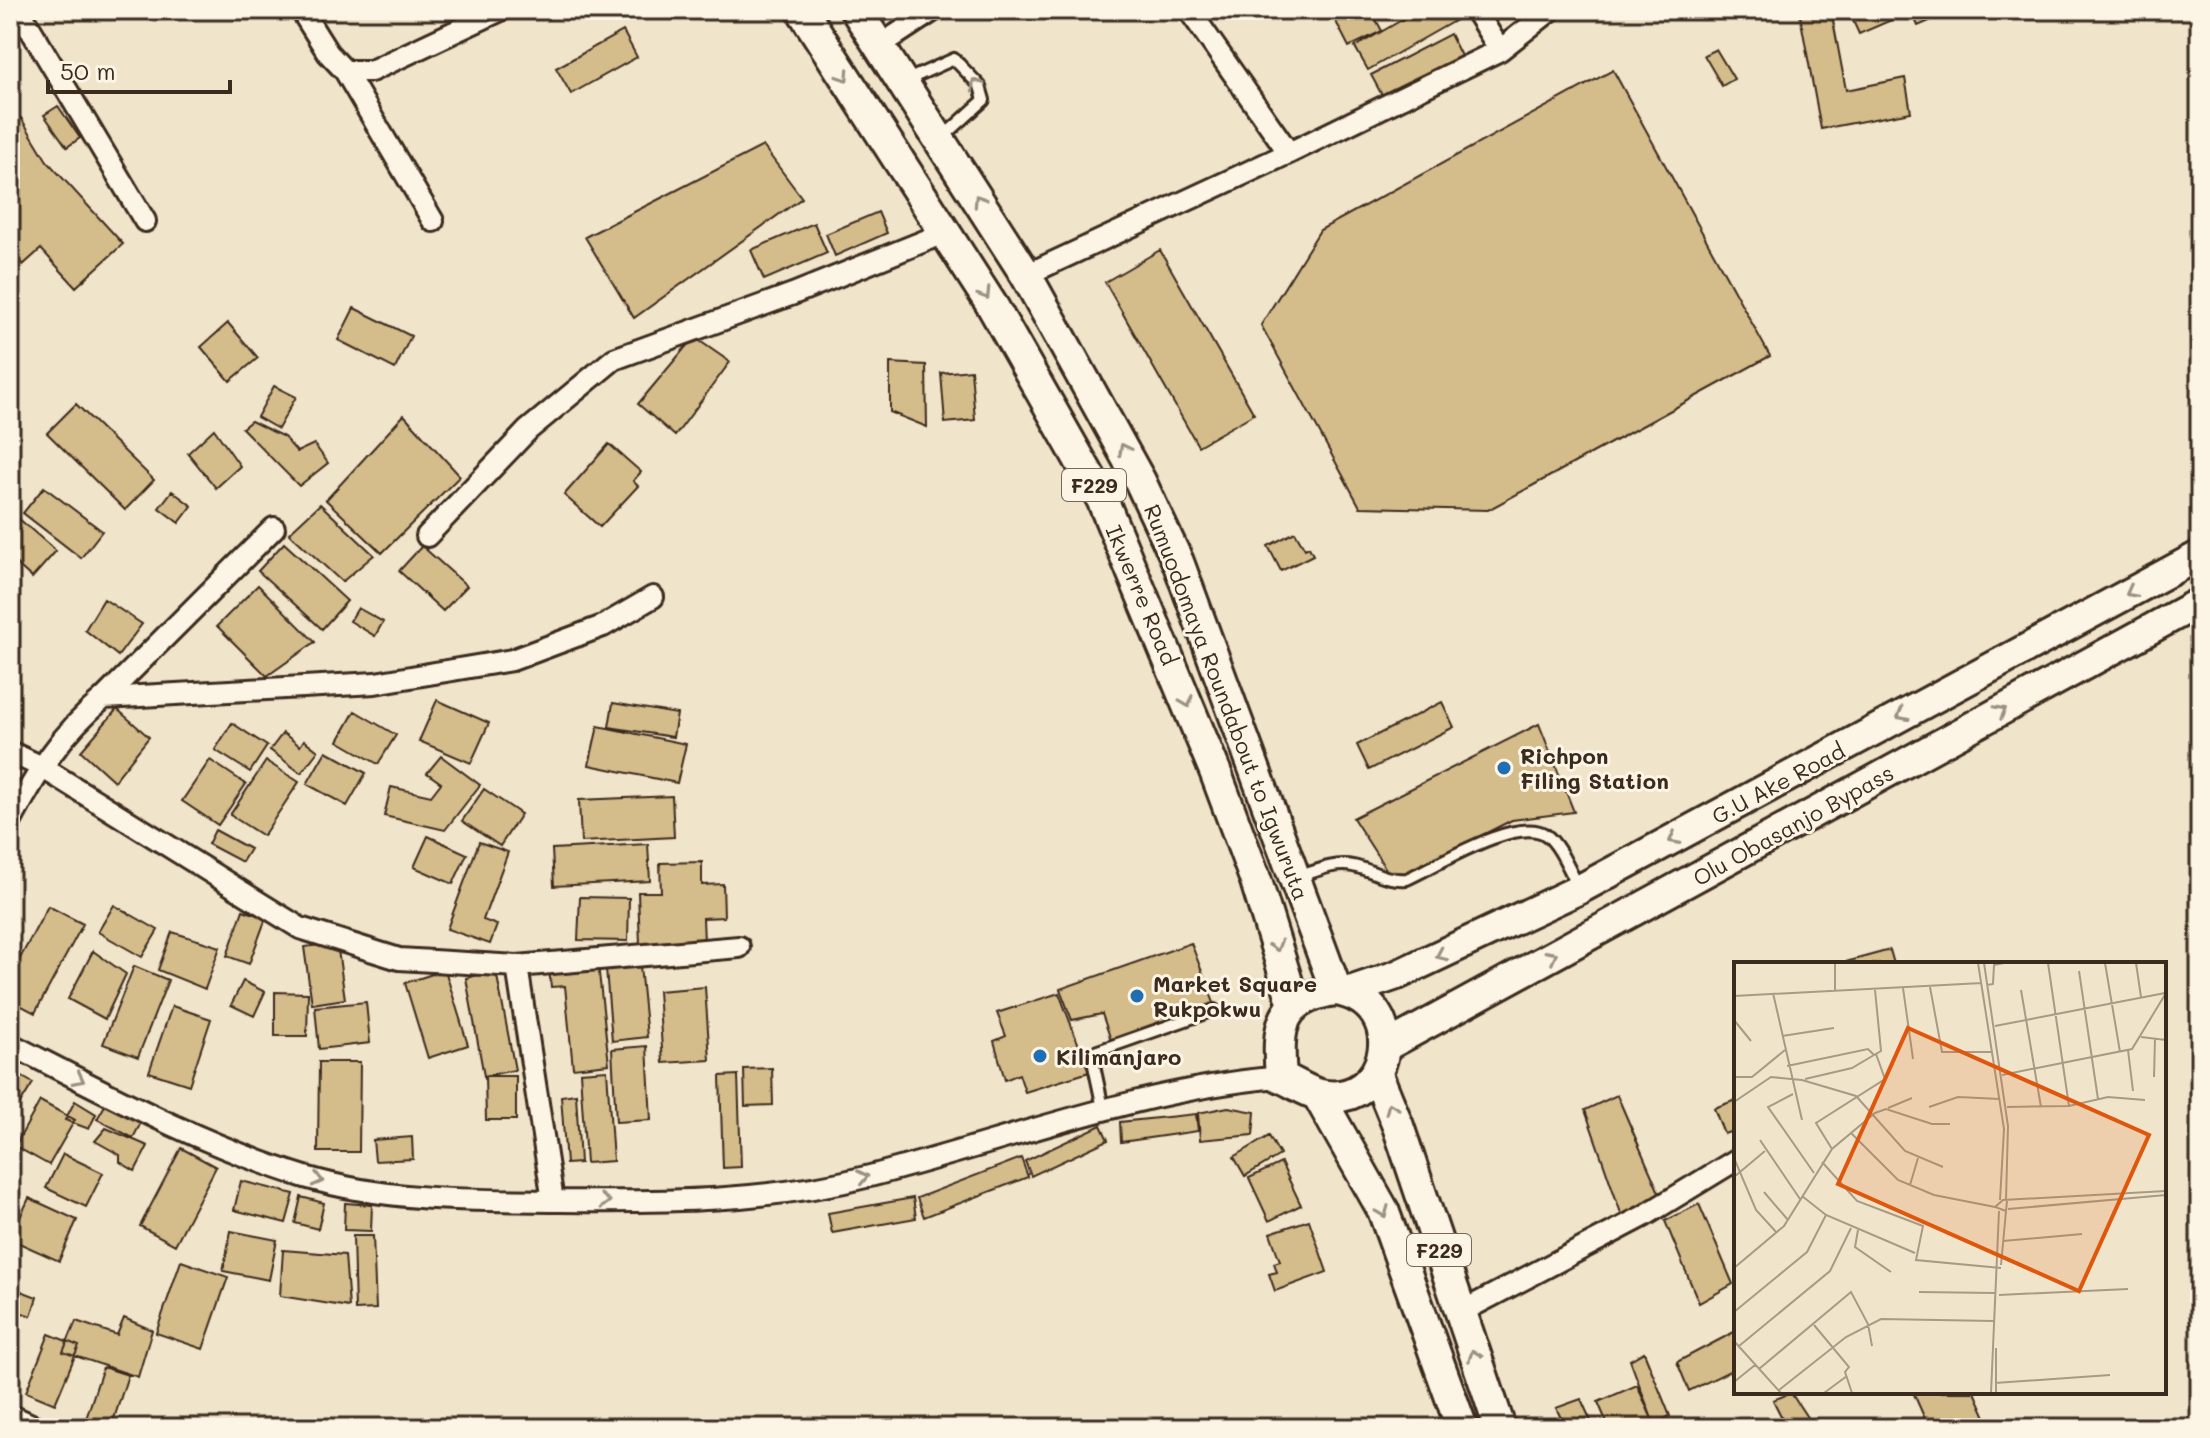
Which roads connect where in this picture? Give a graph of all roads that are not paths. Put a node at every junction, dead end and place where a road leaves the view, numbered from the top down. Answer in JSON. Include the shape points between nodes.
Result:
{"nodes":[{"id":1,"x":19,"y":10,"type":"edge"},
{"id":2,"x":301,"y":10,"type":"edge"},
{"id":3,"x":501,"y":10,"type":"edge"},
{"id":4,"x":802,"y":10,"type":"edge"},
{"id":5,"x":856,"y":10,"type":"edge"},
{"id":6,"x":934,"y":10,"type":"edge"},
{"id":7,"x":1189,"y":10,"type":"edge"},
{"id":8,"x":1475,"y":10,"type":"edge"},
{"id":9,"x":1551,"y":10,"type":"edge"},
{"id":10,"x":879,"y":46,"type":"junction"},
{"id":11,"x":1500,"y":50,"type":"junction"},
{"id":12,"x":345,"y":71,"type":"junction"},
{"id":13,"x":903,"y":83,"type":"junction"},
{"id":14,"x":940,"y":140,"type":"junction"},
{"id":15,"x":1289,"y":153,"type":"junction"},
{"id":16,"x":145,"y":221,"type":"dead end"},
{"id":17,"x":433,"y":221,"type":"dead end"},
{"id":18,"x":947,"y":232,"type":"junction"},
{"id":19,"x":1026,"y":275,"type":"junction"},
{"id":20,"x":274,"y":528,"type":"dead end"},
{"id":21,"x":427,"y":536,"type":"dead end"},
{"id":22,"x":2200,"y":555,"type":"edge"},
{"id":23,"x":653,"y":597,"type":"dead end"},
{"id":24,"x":2200,"y":602,"type":"edge"},
{"id":25,"x":104,"y":698,"type":"junction"},
{"id":26,"x":10,"y":752,"type":"edge"},
{"id":27,"x":40,"y":766,"type":"junction"},
{"id":28,"x":10,"y":823,"type":"edge"},
{"id":29,"x":1294,"y":878,"type":"junction"},
{"id":30,"x":1580,"y":889,"type":"junction"},
{"id":31,"x":739,"y":947,"type":"dead end"},
{"id":32,"x":517,"y":966,"type":"junction"},
{"id":33,"x":1342,"y":991,"type":"junction"},
{"id":34,"x":1294,"y":1005,"type":"junction"},
{"id":35,"x":1214,"y":1010,"type":"dead end"},
{"id":36,"x":10,"y":1044,"type":"edge"},
{"id":37,"x":1381,"y":1059,"type":"junction"},
{"id":38,"x":1281,"y":1077,"type":"junction"},
{"id":39,"x":1318,"y":1095,"type":"junction"},
{"id":40,"x":1103,"y":1108,"type":"junction"},
{"id":41,"x":1734,"y":1161,"type":"edge"},
{"id":42,"x":553,"y":1201,"type":"junction"},
{"id":43,"x":1459,"y":1313,"type":"junction"},
{"id":44,"x":10,"y":1415,"type":"edge"},
{"id":45,"x":38,"y":1428,"type":"edge"},
{"id":46,"x":1462,"y":1428,"type":"edge"},
{"id":47,"x":1500,"y":1428,"type":"edge"}],
"edges":[{"from":1,"to":16,"type":"street"},
{"from":2,"to":12,"type":"street"},
{"from":3,"to":12,"type":"street","via":[[371,71]]},
{"from":4,"to":18,"type":"main road","name":"Ikwerre Road","number":"F229","one_way":true},
{"from":5,"to":10,"type":"main road","name":"Rumuodomaya Roundabout to Igwuruta","number":"F229"},
{"from":6,"to":10,"type":"street"},
{"from":7,"to":15,"type":"street"},
{"from":8,"to":11,"type":"street"},
{"from":9,"to":11,"type":"street"},
{"from":10,"to":13,"type":"main road","name":"Rumuodomaya Roundabout to Igwuruta","number":"F229"},
{"from":11,"to":15,"type":"street"},
{"from":12,"to":17,"type":"street"},
{"from":13,"to":14,"type":"main road","name":"Rumuodomaya Roundabout to Igwuruta","number":"F229"},
{"from":14,"to":13,"type":"lane","one_way":true,"via":[[984,100],[980,86],[954,59]]},
{"from":19,"to":14,"type":"main road","name":"Rumuodomaya Roundabout to Igwuruta","number":"F229","one_way":true},
{"from":15,"to":19,"type":"street"},
{"from":18,"to":21,"type":"street","via":[[614,359],[528,430]]},
{"from":18,"to":34,"type":"main road","name":"Ikwerre Road","number":"F229","one_way":true,"via":[[1079,455],[1124,549],[1215,771]]},
{"from":29,"to":19,"type":"main road","name":"Rumuodomaya Roundabout to Igwuruta","number":"F229","one_way":true,"via":[[1178,562],[1103,408]]},
{"from":20,"to":25,"type":"street"},
{"from":22,"to":30,"type":"main road","name":"G.U Ake Road","one_way":true},
{"from":23,"to":25,"type":"street","via":[[603,626],[512,660],[375,683]]},
{"from":37,"to":24,"type":"main road","name":"Olu Obasanjo Bypass","one_way":true},
{"from":25,"to":27,"type":"street","via":[[75,721]]},
{"from":26,"to":27,"type":"street"},
{"from":27,"to":28,"type":"street"},
{"from":27,"to":32,"type":"street","via":[[300,928],[399,959]]},
{"from":29,"to":30,"type":"lane","via":[[1350,865],[1393,880],[1407,879],[1506,832],[1527,828],[1550,837]]},
{"from":29,"to":33,"type":"main road","name":"Rumuodomaya Roundabout to Igwuruta","number":"F229"},
{"from":30,"to":33,"type":"main road","name":"G.U Ake Road","one_way":true,"via":[[1410,969]]},
{"from":31,"to":32,"type":"street"},
{"from":32,"to":42,"type":"street"},
{"from":33,"to":34,"type":"main road","via":[[1313,993]]},
{"from":33,"to":37,"type":"main road","number":"F229","via":[[1376,1013]]},
{"from":34,"to":38,"type":"main road","via":[[1280,1028]]},
{"from":35,"to":40,"type":"lane","via":[[1095,1052]]},
{"from":36,"to":42,"type":"street","one_way":true,"via":[[138,1109],[306,1177],[368,1193],[446,1201]]},
{"from":37,"to":39,"type":"main road","via":[[1351,1093]]},
{"from":43,"to":37,"type":"main road","number":"F229","one_way":true},
{"from":38,"to":39,"type":"main road"},
{"from":38,"to":40,"type":"street"},
{"from":39,"to":46,"type":"main road","number":"F229","one_way":true,"via":[[1383,1210]]},
{"from":42,"to":40,"type":"street","one_way":true,"via":[[688,1202],[771,1194],[866,1177]]},
{"from":41,"to":43,"type":"street","via":[[1644,1216]]},
{"from":47,"to":43,"type":"main road","number":"F229","one_way":true},
{"from":44,"to":45,"type":"street"}]}
